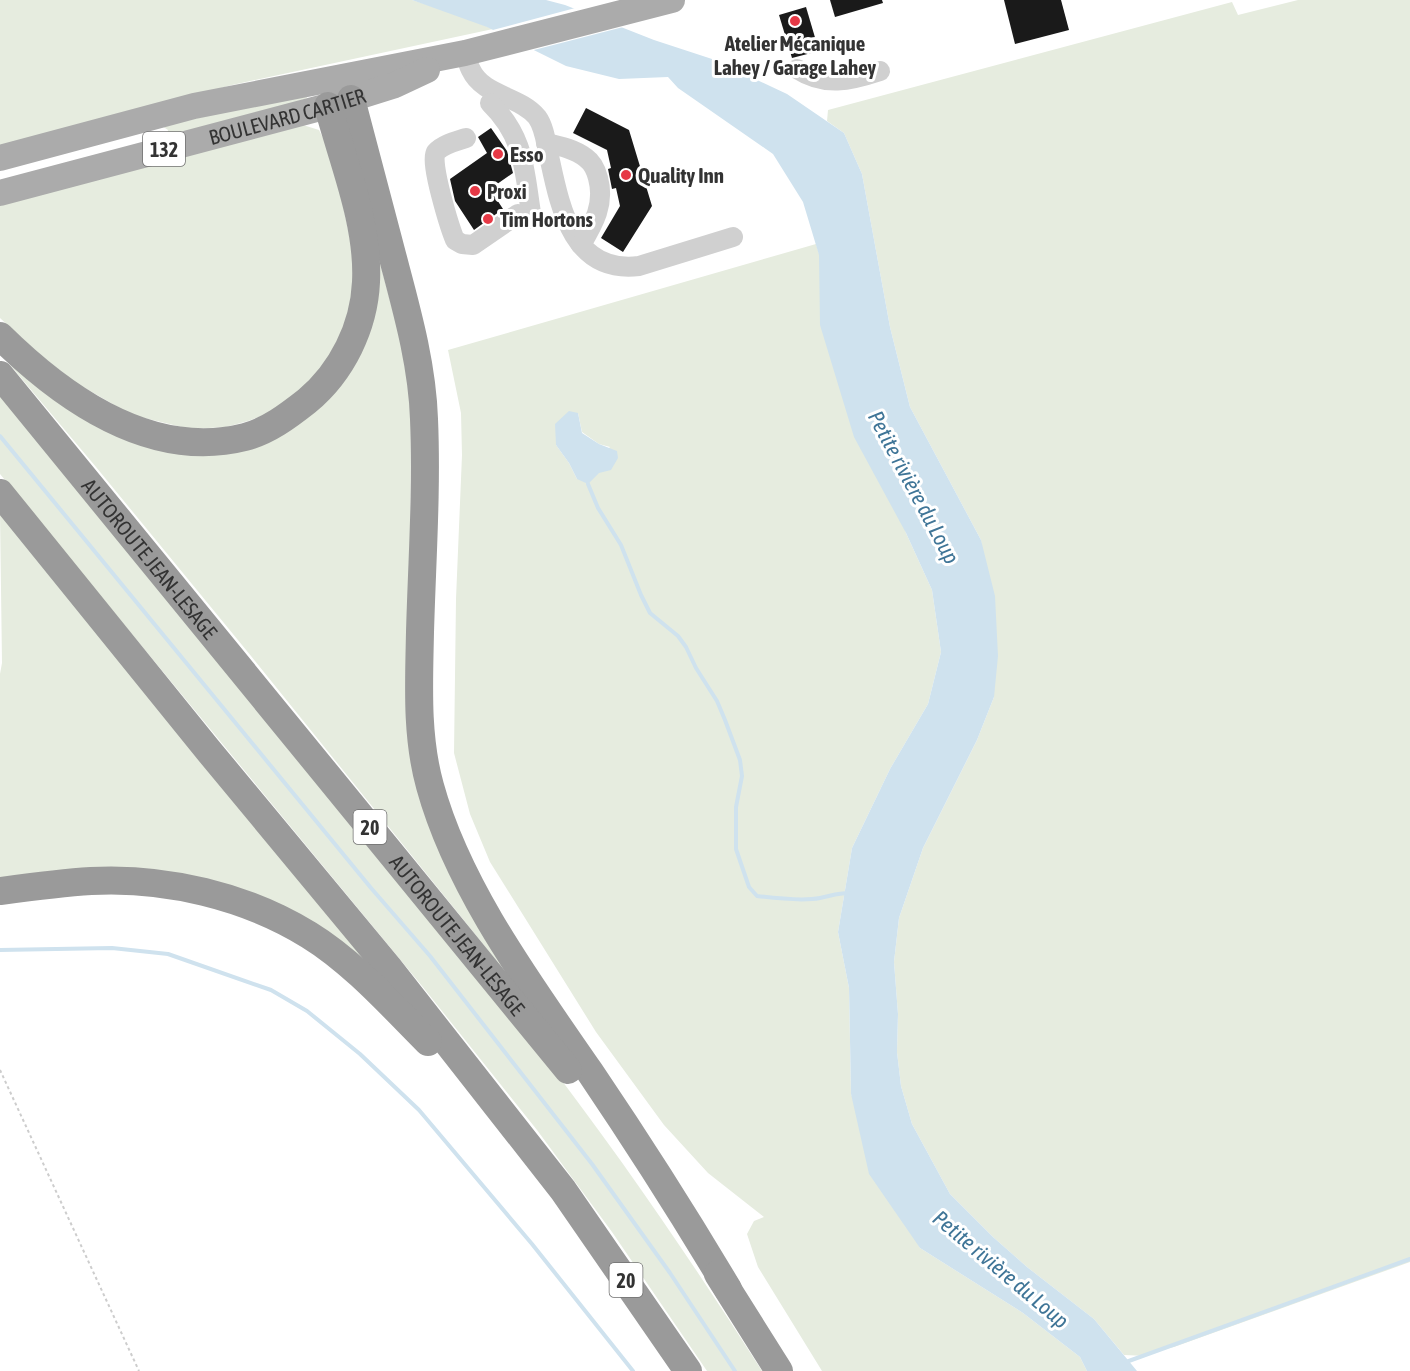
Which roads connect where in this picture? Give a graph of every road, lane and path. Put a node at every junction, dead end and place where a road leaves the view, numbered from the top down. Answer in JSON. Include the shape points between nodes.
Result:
{"nodes":[{"id":1,"x":670,"y":1,"type":"edge"},
{"id":2,"x":465,"y":53,"type":"junction"},
{"id":3,"x":797,"y":69,"type":"dead end"},
{"id":4,"x":880,"y":71,"type":"dead end"},
{"id":5,"x":336,"y":90,"type":"junction"},
{"id":6,"x":490,"y":103,"type":"dead end"},
{"id":7,"x":466,"y":138,"type":"dead end"},
{"id":8,"x":546,"y":143,"type":"junction"},
{"id":9,"x":0,"y":158,"type":"edge"},
{"id":10,"x":0,"y":193,"type":"edge"},
{"id":11,"x":733,"y":237,"type":"dead end"},
{"id":12,"x":581,"y":245,"type":"junction"},
{"id":13,"x":0,"y":336,"type":"edge"},
{"id":14,"x":0,"y":375,"type":"edge"},
{"id":15,"x":0,"y":493,"type":"edge"},
{"id":16,"x":0,"y":891,"type":"edge"},
{"id":17,"x":0,"y":1070,"type":"edge"},
{"id":18,"x":563,"y":1190,"type":"junction"},
{"id":19,"x":728,"y":1289,"type":"junction"},
{"id":20,"x":139,"y":1371,"type":"edge"},
{"id":21,"x":688,"y":1371,"type":"edge"},
{"id":22,"x":779,"y":1371,"type":"edge"}],
"edges":[{"from":1,"to":2,"type":"main road","name":"BOULEVARD CARTIER","number":"132"},
{"from":2,"to":5,"type":"main road","name":"BOULEVARD CARTIER","number":"132","via":[[395,85]]},
{"from":2,"to":8,"type":"lane","via":[[471,71],[481,83],[526,107],[537,118]]},
{"from":3,"to":4,"type":"lane","via":[[826,81],[845,81]]},
{"from":5,"to":9,"type":"main road","name":"BOULEVARD CARTIER","number":"132","via":[[194,106]]},
{"from":5,"to":10,"type":"main road","name":"BOULEVARD CARTIER","number":"132"},
{"from":5,"to":13,"type":"highway","via":[[365,243],[364,302],[359,324],[342,360],[314,395],[282,420],[246,437],[213,442],[174,441],[155,436],[86,405]]},
{"from":5,"to":19,"type":"highway","via":[[408,314],[421,386],[425,455],[420,718],[424,766],[436,810],[487,915],[671,1194]]},
{"from":6,"to":7,"type":"lane","via":[[510,126],[520,149],[525,217],[473,245],[455,240],[434,156],[445,146]]},
{"from":8,"to":12,"type":"lane","via":[[565,219]]},
{"from":8,"to":12,"type":"lane","via":[[575,151],[596,170],[599,209]]},
{"from":11,"to":12,"type":"lane","via":[[623,268],[603,262]]},
{"from":14,"to":19,"type":"highway","name":"AUTOROUTE JEAN-LESAGE","number":"20","via":[[530,1022],[631,1150]]},
{"from":15,"to":18,"type":"highway","number":"20","via":[[388,967]]},
{"from":16,"to":18,"type":"highway","via":[[92,881],[165,885],[202,891],[242,904],[309,935],[339,957],[407,1021]]},
{"from":17,"to":20,"type":"path"},
{"from":18,"to":21,"type":"highway","number":"20"},
{"from":19,"to":22,"type":"highway","name":"AUTOROUTE JEAN-LESAGE","number":"20"}]}
